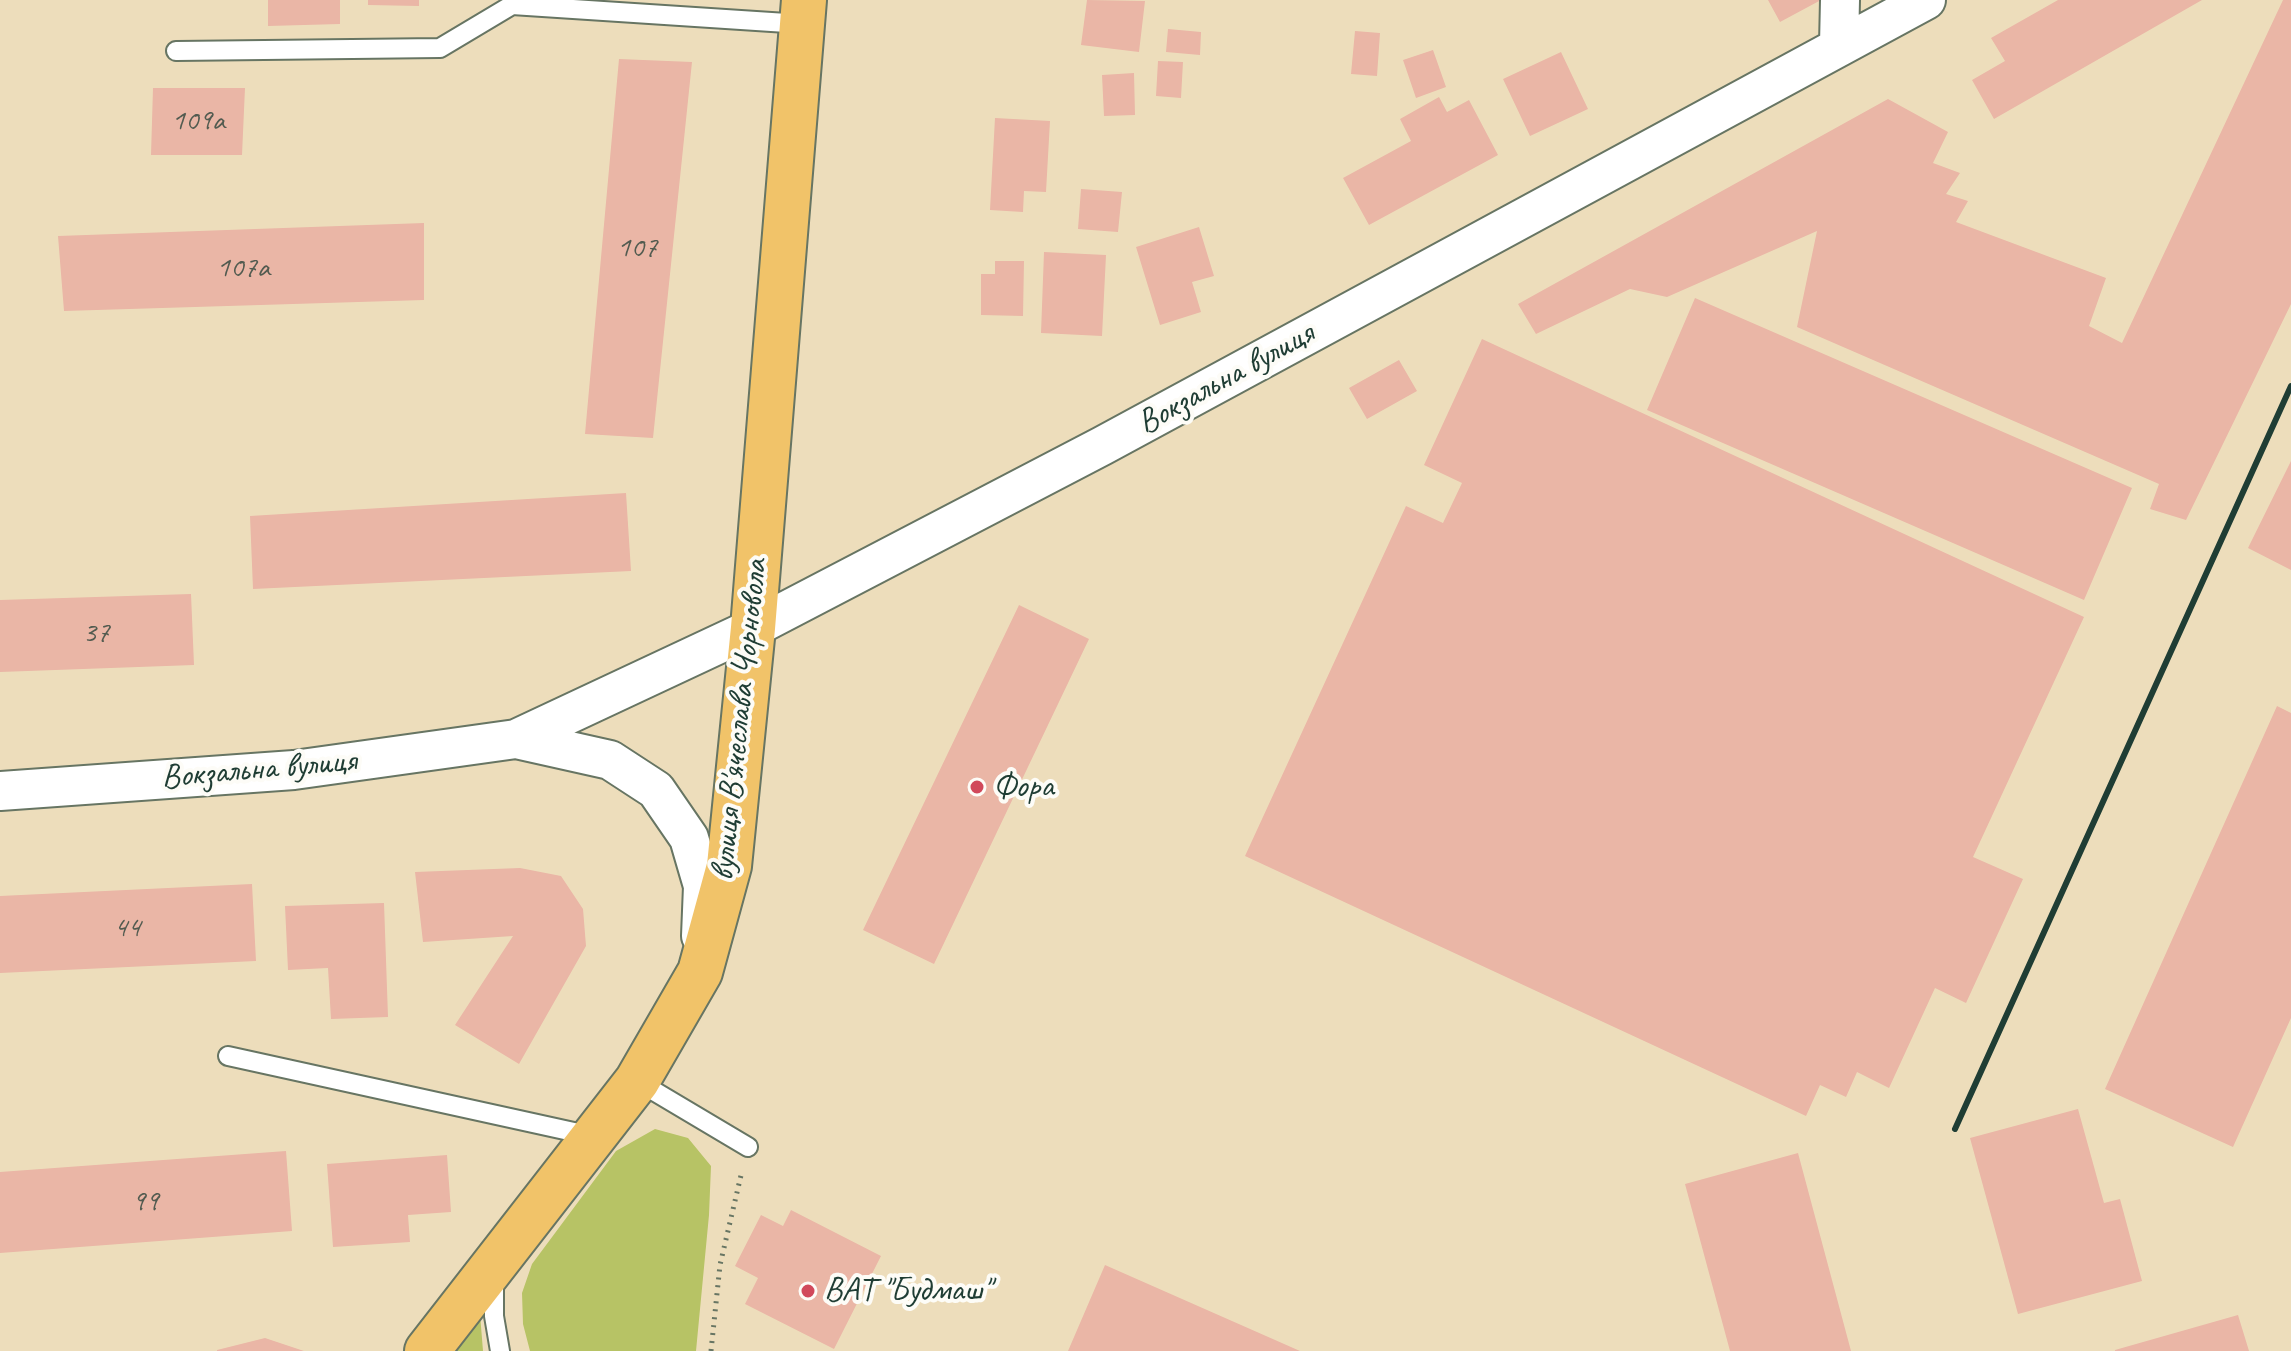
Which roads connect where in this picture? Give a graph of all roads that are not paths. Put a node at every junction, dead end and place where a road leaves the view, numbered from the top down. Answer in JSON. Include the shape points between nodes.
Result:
{"nodes":[{"id":1,"x":1840,"y":0,"type":"edge"},
{"id":2,"x":1926,"y":0,"type":"edge"},
{"id":3,"x":803,"y":12,"type":"edge"},
{"id":4,"x":1839,"y":45,"type":"junction"},
{"id":5,"x":176,"y":51,"type":"dead end"},
{"id":6,"x":753,"y":628,"type":"junction"},
{"id":7,"x":516,"y":739,"type":"junction"},
{"id":8,"x":0,"y":791,"type":"edge"},
{"id":9,"x":700,"y":972,"type":"junction"},
{"id":10,"x":228,"y":1056,"type":"dead end"},
{"id":11,"x":637,"y":1081,"type":"junction"},
{"id":12,"x":595,"y":1136,"type":"junction"},
{"id":13,"x":748,"y":1147,"type":"road end"},
{"id":14,"x":494,"y":1265,"type":"junction"},
{"id":15,"x":427,"y":1351,"type":"edge"},
{"id":16,"x":500,"y":1351,"type":"edge"}],
"edges":[{"from":1,"to":4,"type":"street"},
{"from":2,"to":4,"type":"street","name":"Вокзальна вулиця"},
{"from":3,"to":5,"type":"lane","via":[[512,5],[440,48]]},
{"from":3,"to":6,"type":"main road","name":"вулиця В'ячеслава Чорновола"},
{"from":4,"to":6,"type":"street","name":"Вокзальна вулиця","via":[[1102,446]]},
{"from":6,"to":7,"type":"street","name":"Вокзальна вулиця"},
{"from":6,"to":9,"type":"main road","name":"вулиця В'ячеслава Чорновола","via":[[729,866]]},
{"from":7,"to":8,"type":"street","name":"Вокзальна вулиця","via":[[294,770]]},
{"from":7,"to":9,"type":"street","name":"Вокзальна вулиця","via":[[610,760],[656,790],[689,838],[703,886]]},
{"from":9,"to":11,"type":"main road","name":"вулиця В'ячеслава Чорновола"},
{"from":10,"to":12,"type":"lane"},
{"from":11,"to":12,"type":"main road","name":"вулиця В'ячеслава Чорновола"},
{"from":11,"to":13,"type":"lane"},
{"from":12,"to":14,"type":"main road","name":"вулиця В'ячеслава Чорновола"},
{"from":14,"to":15,"type":"main road","name":"вулиця В'ячеслава Чорновола"},
{"from":14,"to":16,"type":"lane"}]}
